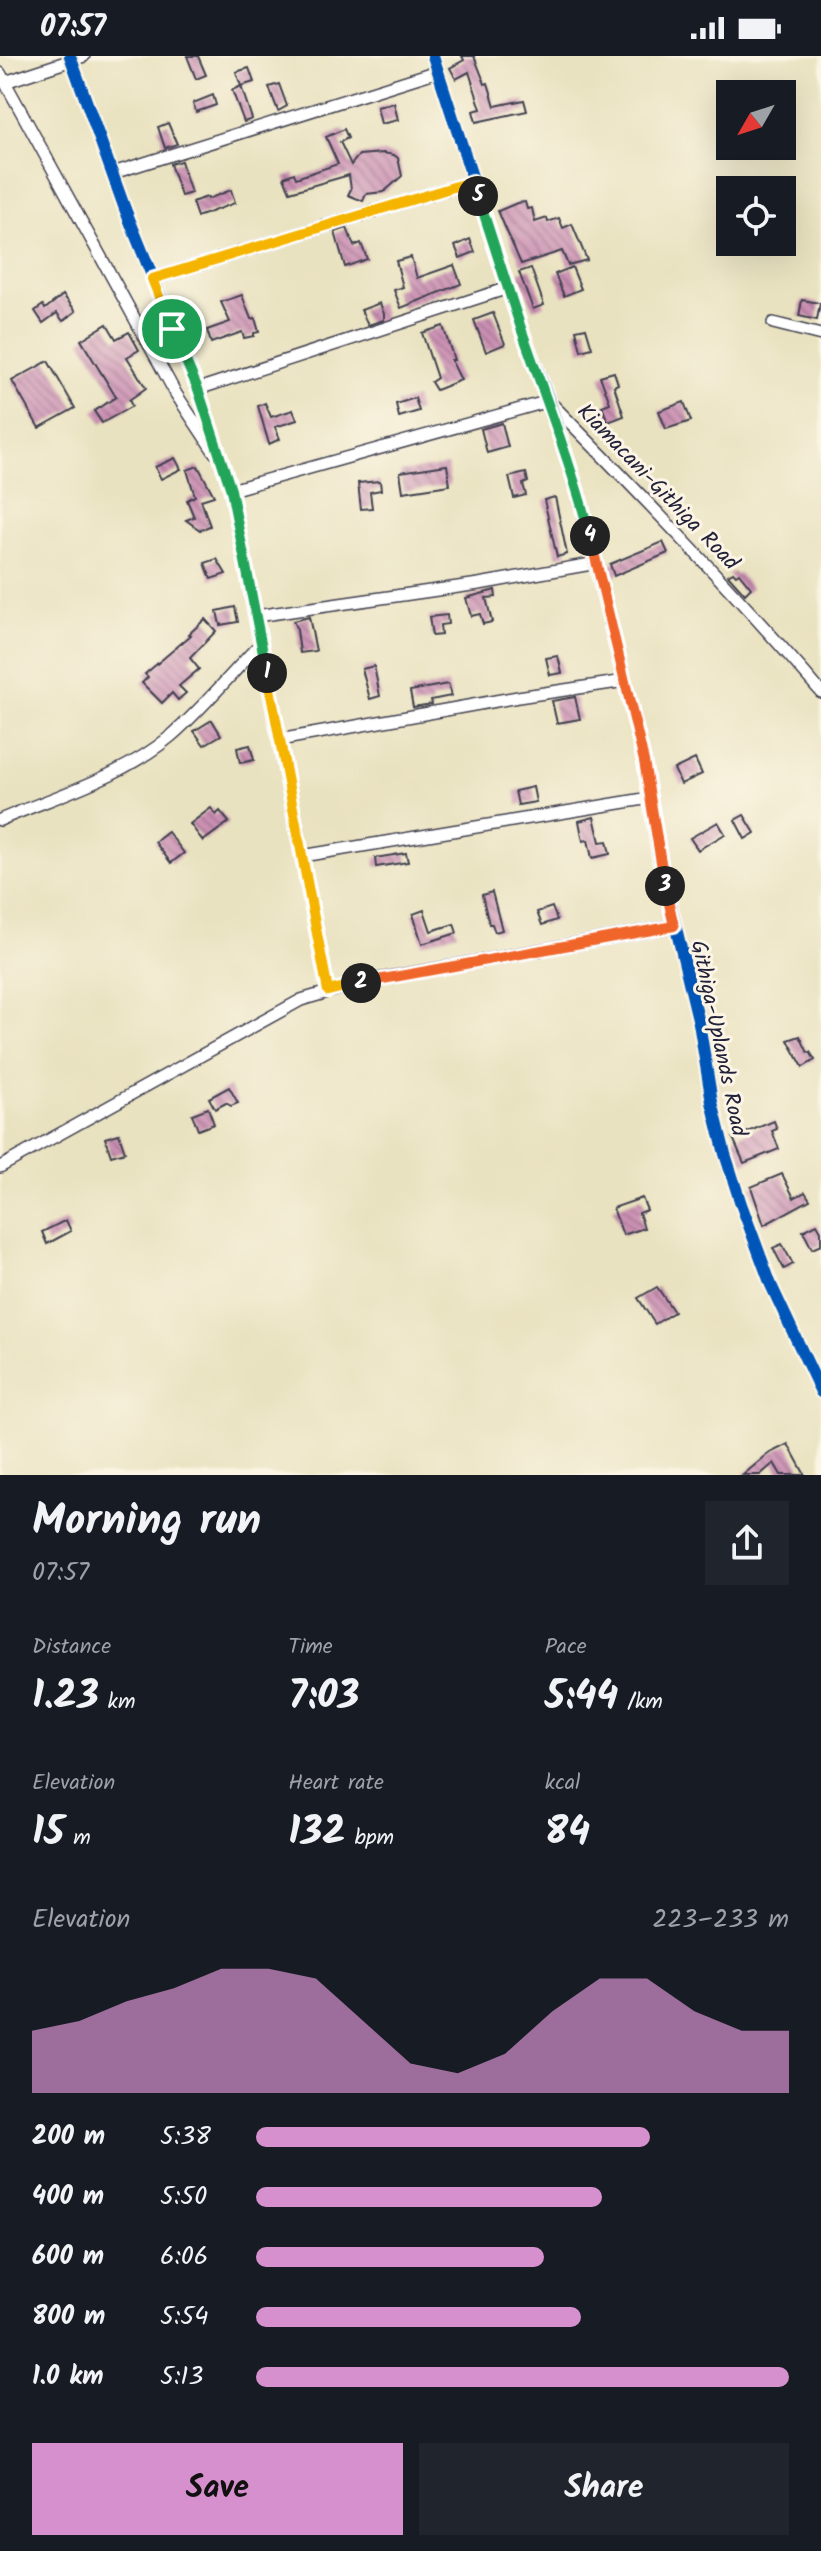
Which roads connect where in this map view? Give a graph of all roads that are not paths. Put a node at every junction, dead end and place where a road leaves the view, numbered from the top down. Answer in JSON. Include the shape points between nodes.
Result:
{"nodes":[{"id":1,"x":84,"y":56,"type":"edge"},
{"id":2,"x":433,"y":56,"type":"edge"},
{"id":3,"x":70,"y":58,"type":"edge"},
{"id":4,"x":438,"y":71,"type":"junction"},
{"id":5,"x":2,"y":78,"type":"edge"},
{"id":6,"x":113,"y":173,"type":"junction"},
{"id":7,"x":473,"y":181,"type":"junction"},
{"id":8,"x":152,"y":279,"type":"junction"},
{"id":9,"x":508,"y":288,"type":"junction"},
{"id":10,"x":773,"y":323,"type":"dead end"},
{"id":11,"x":821,"y":335,"type":"edge"},
{"id":12,"x":198,"y":389,"type":"junction"},
{"id":13,"x":549,"y":401,"type":"junction"},
{"id":14,"x":222,"y":463,"type":"junction"},
{"id":15,"x":231,"y":490,"type":"junction"},
{"id":16,"x":597,"y":563,"type":"junction"},
{"id":17,"x":256,"y":616,"type":"junction"},
{"id":18,"x":261,"y":643,"type":"junction"},
{"id":19,"x":625,"y":681,"type":"junction"},
{"id":20,"x":821,"y":692,"type":"edge"},
{"id":21,"x":279,"y":740,"type":"junction"},
{"id":22,"x":650,"y":798,"type":"junction"},
{"id":23,"x":0,"y":820,"type":"edge"},
{"id":24,"x":302,"y":856,"type":"junction"},
{"id":25,"x":674,"y":926,"type":"junction"},
{"id":26,"x":328,"y":991,"type":"junction"},
{"id":27,"x":0,"y":1167,"type":"edge"},
{"id":28,"x":820,"y":1389,"type":"edge"}],
"edges":[{"from":1,"to":3,"type":"street"},
{"from":2,"to":4,"type":"street","name":"Kiamacani-Githiga Road"},
{"from":3,"to":5,"type":"street"},
{"from":3,"to":6,"type":"street"},
{"from":4,"to":6,"type":"street"},
{"from":4,"to":7,"type":"street","name":"Kiamacani-Githiga Road"},
{"from":5,"to":14,"type":"street","via":[[176,394]]},
{"from":6,"to":8,"type":"street"},
{"from":7,"to":8,"type":"street"},
{"from":7,"to":9,"type":"street","name":"Kiamacani-Githiga Road"},
{"from":8,"to":12,"type":"street"},
{"from":9,"to":12,"type":"street"},
{"from":9,"to":13,"type":"street","name":"Kiamacani-Githiga Road"},
{"from":10,"to":11,"type":"street"},
{"from":12,"to":14,"type":"street"},
{"from":13,"to":15,"type":"street"},
{"from":13,"to":16,"type":"street","name":"Githiga-Uplands Road"},
{"from":13,"to":20,"type":"street","name":"Kiamacani-Githiga Road","via":[[683,538]]},
{"from":14,"to":15,"type":"street"},
{"from":15,"to":17,"type":"street"},
{"from":16,"to":17,"type":"street"},
{"from":16,"to":19,"type":"street","name":"Githiga-Uplands Road"},
{"from":17,"to":18,"type":"street"},
{"from":18,"to":21,"type":"street"},
{"from":18,"to":23,"type":"street","via":[[191,717],[145,754]]},
{"from":19,"to":21,"type":"street"},
{"from":19,"to":22,"type":"street","name":"Githiga-Uplands Road"},
{"from":21,"to":24,"type":"street"},
{"from":22,"to":24,"type":"street"},
{"from":22,"to":25,"type":"street","name":"Githiga-Uplands Road"},
{"from":24,"to":26,"type":"street"},
{"from":25,"to":26,"type":"street"},
{"from":25,"to":28,"type":"street","name":"Githiga-Uplands Road","via":[[733,1179],[771,1285]]},
{"from":26,"to":27,"type":"street","via":[[301,1000]]}]}
